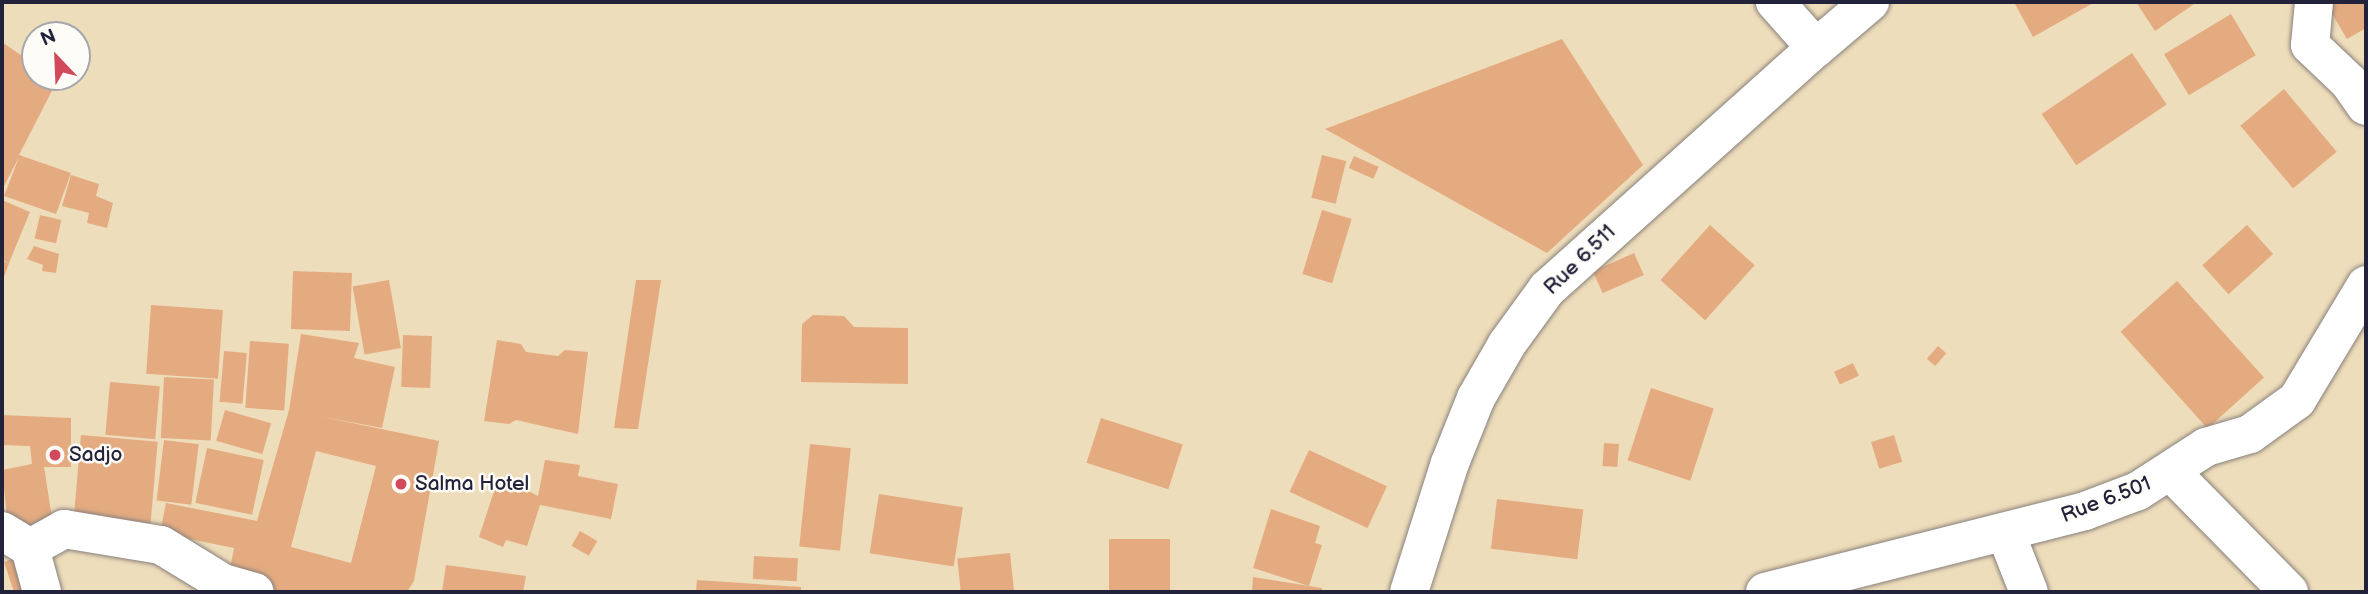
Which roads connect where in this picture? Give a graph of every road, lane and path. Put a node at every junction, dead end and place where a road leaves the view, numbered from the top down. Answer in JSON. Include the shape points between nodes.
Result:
{"nodes":[{"id":1,"x":1774,"y":2,"type":"edge"},
{"id":2,"x":1870,"y":2,"type":"edge"},
{"id":3,"x":2314,"y":2,"type":"edge"},
{"id":4,"x":1816,"y":48,"type":"junction"},
{"id":5,"x":2366,"y":106,"type":"edge"},
{"id":6,"x":2366,"y":285,"type":"edge"},
{"id":7,"x":2172,"y":473,"type":"junction"},
{"id":8,"x":2006,"y":534,"type":"junction"},
{"id":9,"x":37,"y":569,"type":"edge"},
{"id":10,"x":255,"y":592,"type":"edge"},
{"id":11,"x":1409,"y":592,"type":"edge"},
{"id":12,"x":1765,"y":592,"type":"edge"},
{"id":13,"x":2029,"y":592,"type":"edge"},
{"id":14,"x":2289,"y":592,"type":"edge"}],
"edges":[{"from":1,"to":4,"type":"street"},
{"from":2,"to":4,"type":"street","name":"Rue 6.511"},
{"from":3,"to":5,"type":"street","via":[[2310,45],[2349,82]]},
{"from":4,"to":11,"type":"street","name":"Rue 6.511","via":[[1547,289],[1476,398]]},
{"from":6,"to":7,"type":"street","name":"Rue 6.501","via":[[2297,400],[2250,434],[2206,447]]},
{"from":7,"to":8,"type":"street","name":"Rue 6.501","via":[[2085,511]]},
{"from":7,"to":14,"type":"street"},
{"from":8,"to":12,"type":"street","name":"Rue 6.501"},
{"from":8,"to":13,"type":"street"},
{"from":9,"to":10,"type":"street","via":[[64,529],[161,545],[223,583]]}]}
